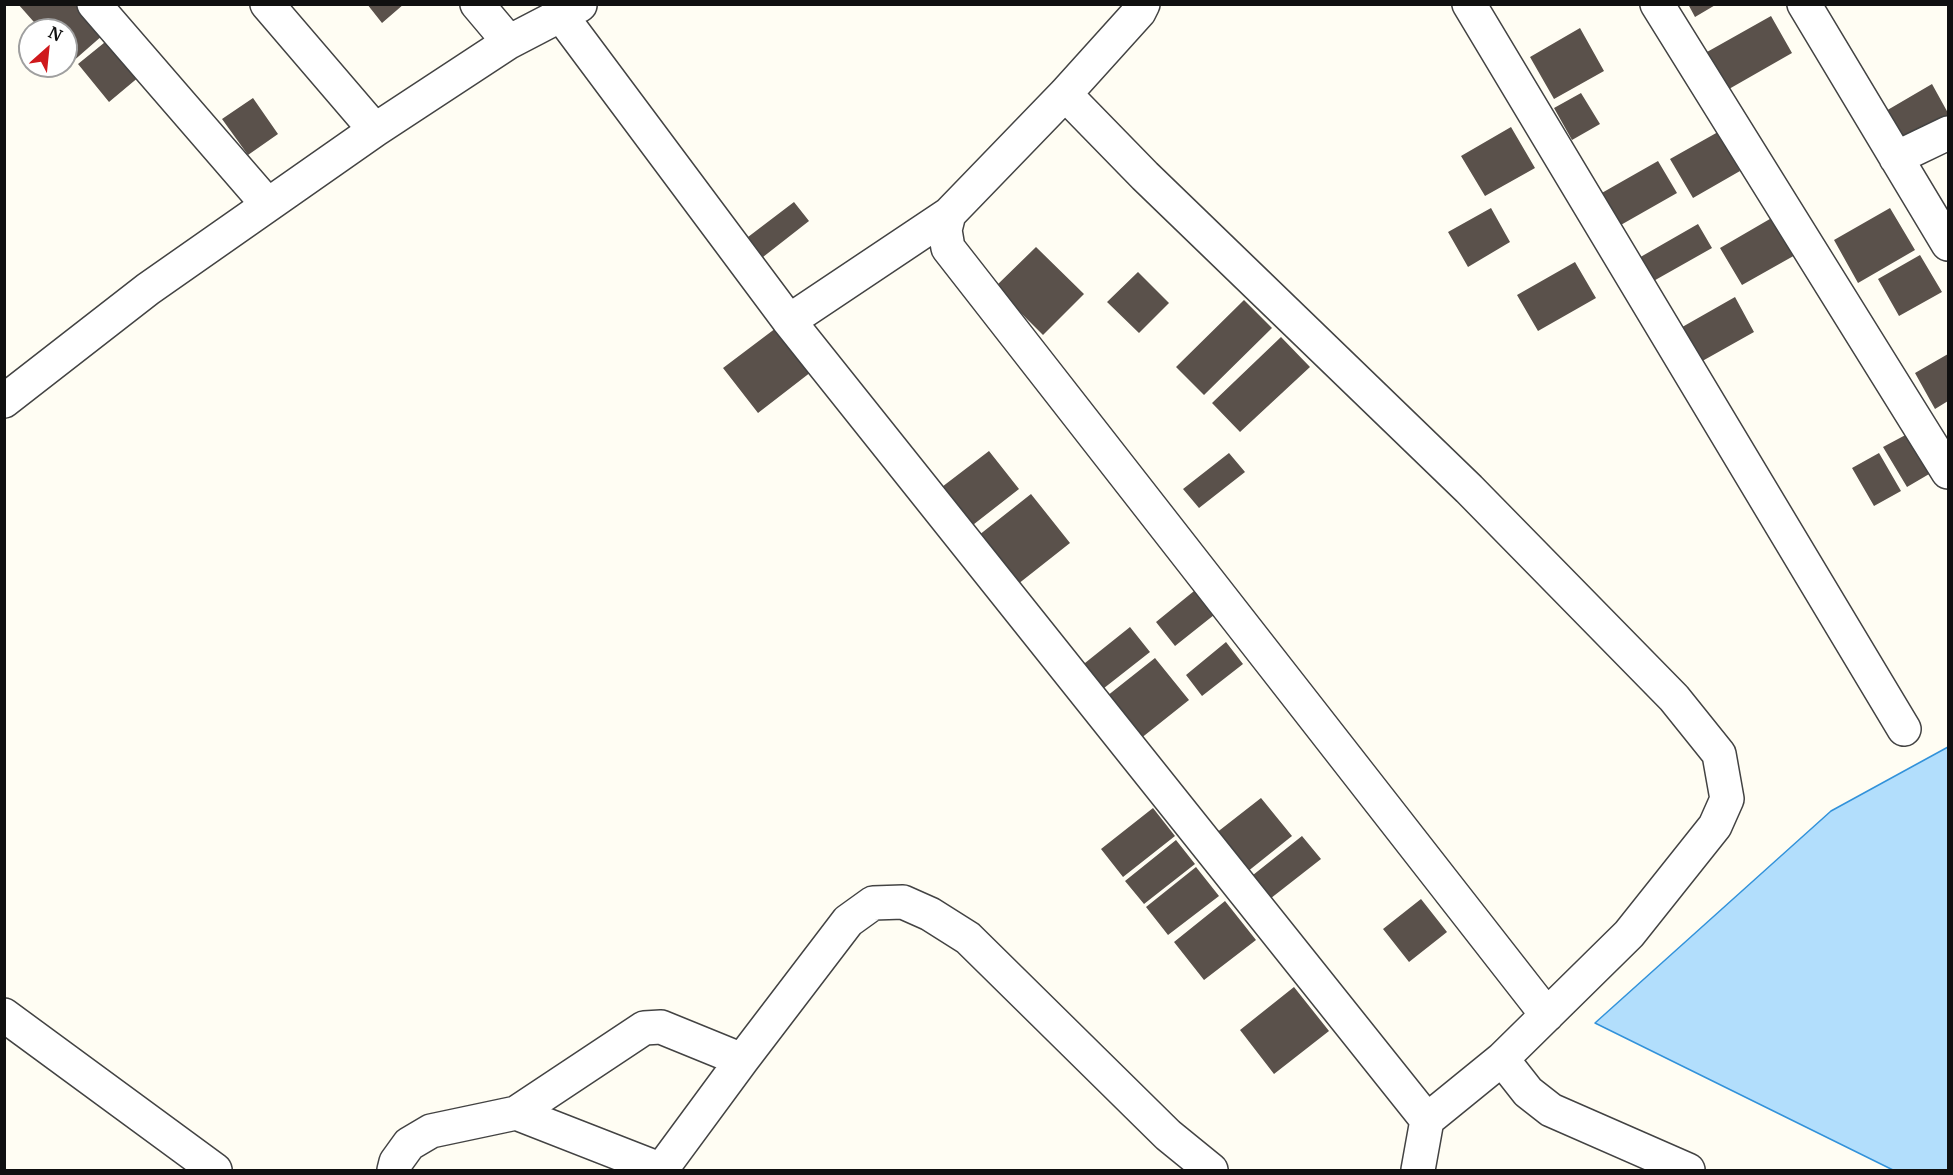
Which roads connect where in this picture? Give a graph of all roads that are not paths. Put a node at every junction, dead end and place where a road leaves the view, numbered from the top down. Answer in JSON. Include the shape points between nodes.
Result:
{"nodes":[{"id":1,"x":94,"y":4,"type":"edge"},
{"id":2,"x":267,"y":4,"type":"edge"},
{"id":3,"x":477,"y":4,"type":"edge"},
{"id":4,"x":1143,"y":4,"type":"edge"},
{"id":5,"x":1469,"y":4,"type":"edge"},
{"id":6,"x":1657,"y":4,"type":"edge"},
{"id":7,"x":1804,"y":4,"type":"edge"},
{"id":8,"x":571,"y":9,"type":"edge"},
{"id":9,"x":509,"y":42,"type":"junction"},
{"id":10,"x":1065,"y":94,"type":"junction"},
{"id":11,"x":375,"y":130,"type":"junction"},
{"id":12,"x":1948,"y":133,"type":"edge"},
{"id":13,"x":1896,"y":158,"type":"junction"},
{"id":14,"x":268,"y":205,"type":"junction"},
{"id":15,"x":949,"y":214,"type":"junction"},
{"id":16,"x":1948,"y":244,"type":"edge"},
{"id":17,"x":789,"y":321,"type":"junction"},
{"id":18,"x":4,"y":401,"type":"edge"},
{"id":19,"x":1948,"y":472,"type":"edge"},
{"id":20,"x":1904,"y":729,"type":"dead end"},
{"id":21,"x":4,"y":1015,"type":"edge"},
{"id":22,"x":1547,"y":1015,"type":"junction"},
{"id":23,"x":1502,"y":1059,"type":"junction"},
{"id":24,"x":742,"y":1060,"type":"junction"},
{"id":25,"x":516,"y":1113,"type":"junction"},
{"id":26,"x":1427,"y":1120,"type":"junction"},
{"id":27,"x":215,"y":1170,"type":"edge"},
{"id":28,"x":394,"y":1170,"type":"edge"},
{"id":29,"x":662,"y":1170,"type":"edge"},
{"id":30,"x":1211,"y":1170,"type":"edge"},
{"id":31,"x":1418,"y":1170,"type":"edge"},
{"id":32,"x":1688,"y":1170,"type":"edge"}],
"edges":[{"from":1,"to":14,"type":"street"},
{"from":2,"to":11,"type":"street"},
{"from":3,"to":9,"type":"street"},
{"from":4,"to":10,"type":"street"},
{"from":5,"to":20,"type":"street"},
{"from":6,"to":19,"type":"street"},
{"from":7,"to":13,"type":"street"},
{"from":8,"to":9,"type":"street"},
{"from":8,"to":17,"type":"street"},
{"from":9,"to":11,"type":"street"},
{"from":10,"to":15,"type":"street"},
{"from":10,"to":22,"type":"street","via":[[1469,489],[1674,698],[1719,754],[1727,800],[1715,826],[1629,934]]},
{"from":11,"to":14,"type":"street"},
{"from":12,"to":13,"type":"street"},
{"from":13,"to":16,"type":"street"},
{"from":14,"to":18,"type":"street","via":[[148,289]]},
{"from":15,"to":17,"type":"street"},
{"from":15,"to":22,"type":"street","via":[[945,230],[948,248]]},
{"from":17,"to":26,"type":"street"},
{"from":21,"to":27,"type":"street"},
{"from":22,"to":23,"type":"street"},
{"from":23,"to":26,"type":"street"},
{"from":23,"to":32,"type":"street","via":[[1528,1092],[1551,1110]]},
{"from":24,"to":25,"type":"street","via":[[661,1027],[644,1028]]},
{"from":24,"to":29,"type":"street"},
{"from":24,"to":30,"type":"street","via":[[848,921],[873,903],[903,902],[968,938],[1168,1135]]},
{"from":25,"to":28,"type":"street","via":[[431,1131],[409,1144]]},
{"from":25,"to":29,"type":"street"},
{"from":26,"to":31,"type":"street"}]}
